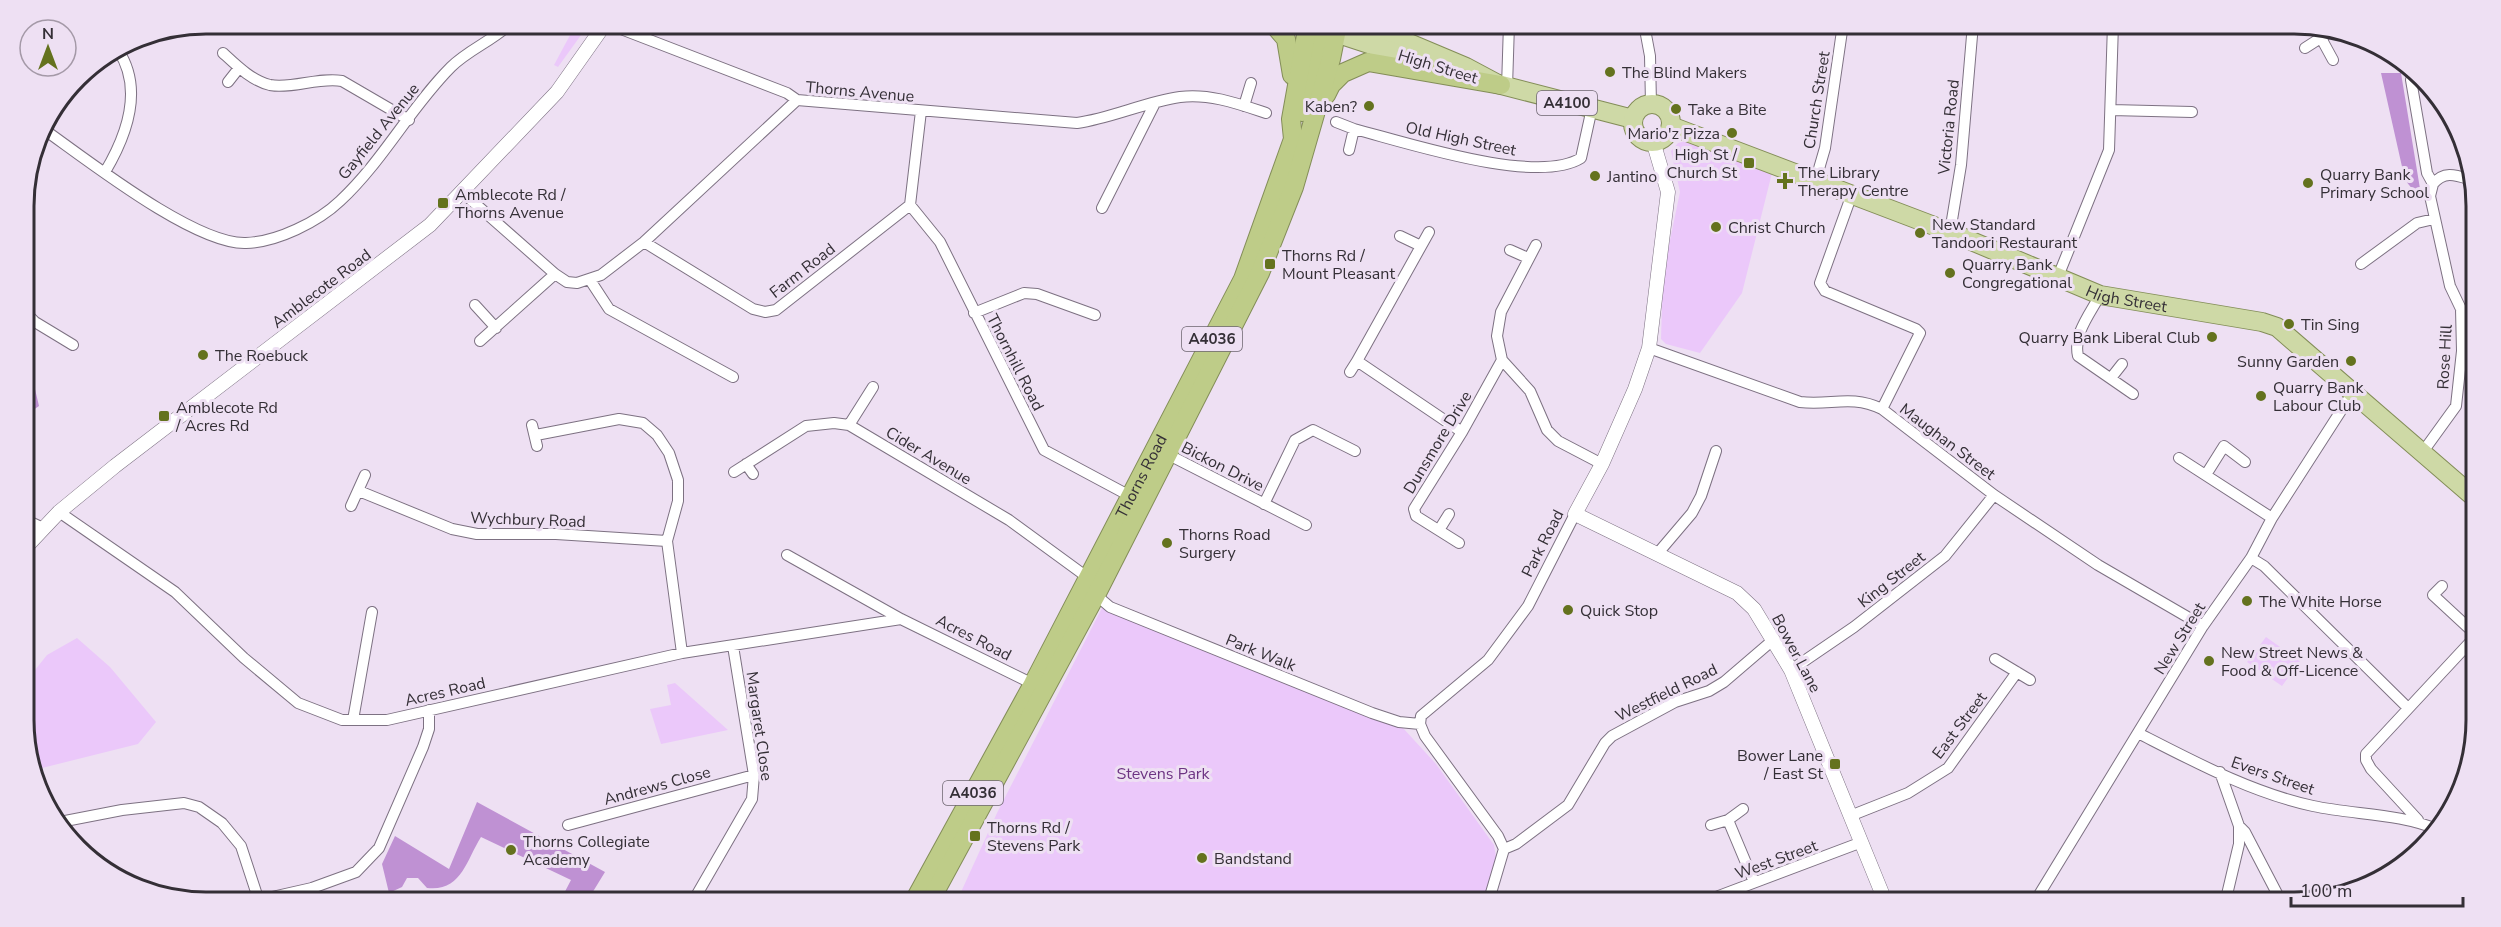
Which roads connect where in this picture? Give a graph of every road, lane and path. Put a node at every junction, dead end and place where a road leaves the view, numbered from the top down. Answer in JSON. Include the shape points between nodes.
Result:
{"nodes":[{"id":1,"x":497,"y":34,"type":"edge"},
{"id":2,"x":599,"y":34,"type":"edge"},
{"id":3,"x":632,"y":34,"type":"edge"},
{"id":4,"x":1282,"y":34,"type":"edge"},
{"id":5,"x":1318,"y":34,"type":"edge"},
{"id":6,"x":1319,"y":34,"type":"edge"},
{"id":7,"x":1320,"y":34,"type":"edge"},
{"id":8,"x":1345,"y":34,"type":"edge"},
{"id":9,"x":1388,"y":34,"type":"edge"},
{"id":10,"x":1508,"y":34,"type":"edge"},
{"id":11,"x":1646,"y":34,"type":"edge"},
{"id":12,"x":1842,"y":34,"type":"edge"},
{"id":13,"x":1972,"y":34,"type":"edge"},
{"id":14,"x":2113,"y":34,"type":"edge"},
{"id":15,"x":2321,"y":38,"type":"joint"},
{"id":16,"x":2305,"y":48,"type":"dead end"},
{"id":17,"x":223,"y":53,"type":"dead end"},
{"id":18,"x":122,"y":57,"type":"edge"},
{"id":19,"x":2333,"y":60,"type":"dead end"},
{"id":20,"x":239,"y":68,"type":"junction"},
{"id":21,"x":2411,"y":80,"type":"dead end"},
{"id":22,"x":228,"y":82,"type":"dead end"},
{"id":23,"x":1251,"y":82,"type":"dead end"},
{"id":24,"x":1504,"y":86,"type":"junction"},
{"id":25,"x":797,"y":100,"type":"junction"},
{"id":26,"x":1155,"y":103,"type":"junction"},
{"id":27,"x":1651,"y":104,"type":"junction"},
{"id":28,"x":1244,"y":106,"type":"junction"},
{"id":29,"x":1592,"y":108,"type":"junction"},
{"id":30,"x":2111,"y":110,"type":"junction"},
{"id":31,"x":921,"y":111,"type":"junction"},
{"id":32,"x":1266,"y":112,"type":"dead end"},
{"id":33,"x":2192,"y":112,"type":"dead end"},
{"id":34,"x":1291,"y":119,"type":"junction"},
{"id":35,"x":1633,"y":119,"type":"junction"},
{"id":36,"x":409,"y":120,"type":"junction"},
{"id":37,"x":1336,"y":122,"type":"dead end"},
{"id":38,"x":1312,"y":126,"type":"junction"},
{"id":39,"x":1671,"y":126,"type":"junction"},
{"id":40,"x":1354,"y":129,"type":"junction"},
{"id":41,"x":51,"y":134,"type":"edge"},
{"id":42,"x":1293,"y":139,"type":"junction"},
{"id":43,"x":1653,"y":141,"type":"junction"},
{"id":44,"x":1348,"y":150,"type":"dead end"},
{"id":45,"x":105,"y":172,"type":"junction"},
{"id":46,"x":2464,"y":178,"type":"edge"},
{"id":47,"x":1816,"y":179,"type":"junction"},
{"id":48,"x":2433,"y":184,"type":"junction"},
{"id":49,"x":462,"y":192,"type":"junction"},
{"id":50,"x":1852,"y":194,"type":"junction"},
{"id":51,"x":910,"y":206,"type":"junction"},
{"id":52,"x":1102,"y":208,"type":"dead end"},
{"id":53,"x":2434,"y":219,"type":"junction"},
{"id":54,"x":1430,"y":232,"type":"dead end"},
{"id":55,"x":1950,"y":232,"type":"junction"},
{"id":56,"x":1400,"y":236,"type":"dead end"},
{"id":57,"x":644,"y":242,"type":"junction"},
{"id":58,"x":1536,"y":245,"type":"dead end"},
{"id":59,"x":1422,"y":246,"type":"junction"},
{"id":60,"x":1510,"y":249,"type":"dead end"},
{"id":61,"x":1528,"y":258,"type":"junction"},
{"id":62,"x":2361,"y":264,"type":"dead end"},
{"id":63,"x":555,"y":274,"type":"junction"},
{"id":64,"x":2057,"y":279,"type":"junction"},
{"id":65,"x":590,"y":280,"type":"junction"},
{"id":66,"x":2100,"y":296,"type":"junction"},
{"id":67,"x":475,"y":305,"type":"dead end"},
{"id":68,"x":974,"y":314,"type":"junction"},
{"id":69,"x":1095,"y":315,"type":"dead end"},
{"id":70,"x":35,"y":322,"type":"edge"},
{"id":71,"x":496,"y":328,"type":"junction"},
{"id":72,"x":480,"y":341,"type":"dead end"},
{"id":73,"x":73,"y":345,"type":"dead end"},
{"id":74,"x":1648,"y":348,"type":"junction"},
{"id":75,"x":2462,"y":351,"type":"junction"},
{"id":76,"x":2466,"y":351,"type":"edge"},
{"id":77,"x":1502,"y":360,"type":"junction"},
{"id":78,"x":1357,"y":361,"type":"junction"},
{"id":79,"x":2122,"y":364,"type":"dead end"},
{"id":80,"x":1350,"y":372,"type":"dead end"},
{"id":81,"x":733,"y":377,"type":"dead end"},
{"id":82,"x":2111,"y":378,"type":"junction"},
{"id":83,"x":873,"y":387,"type":"dead end"},
{"id":84,"x":2353,"y":392,"type":"junction"},
{"id":85,"x":2133,"y":394,"type":"dead end"},
{"id":86,"x":1882,"y":409,"type":"junction"},
{"id":87,"x":849,"y":425,"type":"junction"},
{"id":88,"x":1462,"y":432,"type":"junction"},
{"id":89,"x":535,"y":436,"type":"dead end"},
{"id":90,"x":1355,"y":451,"type":"dead end"},
{"id":91,"x":1716,"y":451,"type":"dead end"},
{"id":92,"x":2422,"y":453,"type":"junction"},
{"id":93,"x":1169,"y":455,"type":"junction"},
{"id":94,"x":2179,"y":458,"type":"dead end"},
{"id":95,"x":2245,"y":462,"type":"dead end"},
{"id":96,"x":746,"y":464,"type":"junction"},
{"id":97,"x":1602,"y":464,"type":"junction"},
{"id":98,"x":734,"y":472,"type":"dead end"},
{"id":99,"x":2207,"y":473,"type":"junction"},
{"id":100,"x":753,"y":474,"type":"dead end"},
{"id":101,"x":365,"y":475,"type":"dead end"},
{"id":102,"x":359,"y":491,"type":"junction"},
{"id":103,"x":2466,"y":491,"type":"edge"},
{"id":104,"x":1994,"y":495,"type":"junction"},
{"id":105,"x":1130,"y":496,"type":"junction"},
{"id":106,"x":1264,"y":504,"type":"junction"},
{"id":107,"x":351,"y":506,"type":"dead end"},
{"id":108,"x":60,"y":512,"type":"junction"},
{"id":109,"x":1449,"y":514,"type":"dead end"},
{"id":110,"x":1575,"y":514,"type":"junction"},
{"id":111,"x":2272,"y":518,"type":"junction"},
{"id":112,"x":34,"y":524,"type":"edge"},
{"id":113,"x":1306,"y":525,"type":"dead end"},
{"id":114,"x":43,"y":528,"type":"junction"},
{"id":115,"x":1439,"y":530,"type":"junction"},
{"id":116,"x":34,"y":538,"type":"edge"},
{"id":117,"x":667,"y":541,"type":"junction"},
{"id":118,"x":1459,"y":543,"type":"dead end"},
{"id":119,"x":1658,"y":554,"type":"junction"},
{"id":120,"x":786,"y":555,"type":"dead end"},
{"id":121,"x":2251,"y":558,"type":"junction"},
{"id":122,"x":1086,"y":577,"type":"junction"},
{"id":123,"x":2442,"y":586,"type":"dead end"},
{"id":124,"x":1096,"y":595,"type":"junction"},
{"id":125,"x":372,"y":612,"type":"dead end"},
{"id":126,"x":901,"y":619,"type":"junction"},
{"id":127,"x":2203,"y":626,"type":"junction"},
{"id":128,"x":2466,"y":626,"type":"edge"},
{"id":129,"x":1773,"y":640,"type":"junction"},
{"id":130,"x":733,"y":646,"type":"junction"},
{"id":131,"x":2466,"y":646,"type":"edge"},
{"id":132,"x":682,"y":653,"type":"junction"},
{"id":133,"x":1995,"y":659,"type":"dead end"},
{"id":134,"x":1791,"y":670,"type":"junction"},
{"id":135,"x":2017,"y":672,"type":"junction"},
{"id":136,"x":2030,"y":680,"type":"dead end"},
{"id":137,"x":1033,"y":684,"type":"junction"},
{"id":138,"x":2407,"y":707,"type":"junction"},
{"id":139,"x":429,"y":710,"type":"junction"},
{"id":140,"x":353,"y":720,"type":"junction"},
{"id":141,"x":1420,"y":724,"type":"junction"},
{"id":142,"x":2138,"y":734,"type":"junction"},
{"id":143,"x":2220,"y":772,"type":"junction"},
{"id":144,"x":754,"y":775,"type":"junction"},
{"id":145,"x":1743,"y":809,"type":"dead end"},
{"id":146,"x":1850,"y":816,"type":"junction"},
{"id":147,"x":1728,"y":820,"type":"junction"},
{"id":148,"x":2418,"y":820,"type":"junction"},
{"id":149,"x":67,"y":821,"type":"edge"},
{"id":150,"x":568,"y":825,"type":"dead end"},
{"id":151,"x":1711,"y":825,"type":"dead end"},
{"id":152,"x":2239,"y":826,"type":"junction"},
{"id":153,"x":2430,"y":826,"type":"edge"},
{"id":154,"x":1862,"y":842,"type":"junction"},
{"id":155,"x":1504,"y":849,"type":"junction"},
{"id":156,"x":1754,"y":882,"type":"junction"},
{"id":157,"x":256,"y":892,"type":"edge"},
{"id":158,"x":296,"y":892,"type":"edge"},
{"id":159,"x":698,"y":892,"type":"edge"},
{"id":160,"x":919,"y":892,"type":"edge"},
{"id":161,"x":935,"y":892,"type":"edge"},
{"id":162,"x":1491,"y":892,"type":"edge"},
{"id":163,"x":1729,"y":892,"type":"edge"},
{"id":164,"x":1882,"y":892,"type":"edge"},
{"id":165,"x":2041,"y":892,"type":"edge"},
{"id":166,"x":2228,"y":892,"type":"edge"},
{"id":167,"x":2276,"y":892,"type":"edge"}],
"edges":[{"from":1,"to":36,"type":"street","name":"Gayfield Avenue","via":[[452,67]]},
{"from":2,"to":49,"type":"street","name":"Amblecote Road","via":[[557,92]]},
{"from":3,"to":25,"type":"street"},
{"from":4,"to":34,"type":"highway","via":[[1290,54]]},
{"from":5,"to":34,"type":"highway","name":"Thorns Road","number":"A4036"},
{"from":6,"to":38,"type":"highway","name":"Thorns Road","number":"A4036"},
{"from":7,"to":42,"type":"highway","via":[[1318,60]]},
{"from":8,"to":24,"type":"main road","name":"High Street","number":"A4100"},
{"from":9,"to":24,"type":"main road","name":"High Street","number":"A4100"},
{"from":10,"to":24,"type":"street"},
{"from":11,"to":27,"type":"street"},
{"from":12,"to":47,"type":"street","name":"Church Street","via":[[1825,148]]},
{"from":13,"to":55,"type":"street","name":"Victoria Road","via":[[1961,165]]},
{"from":14,"to":30,"type":"street"},
{"from":15,"to":16,"type":"street"},
{"from":15,"to":19,"type":"street"},
{"from":17,"to":20,"type":"street"},
{"from":18,"to":45,"type":"street","via":[[132,103],[126,132]]},
{"from":20,"to":22,"type":"street"},
{"from":20,"to":36,"type":"street","via":[[273,85],[342,81]]},
{"from":21,"to":48,"type":"street","name":"Rose Hill","via":[[2427,173]]},
{"from":23,"to":28,"type":"street"},
{"from":24,"to":29,"type":"main road","name":"High Street","number":"A4100"},
{"from":24,"to":38,"type":"highway","via":[[1368,62],[1343,73],[1331,85]]},
{"from":25,"to":31,"type":"street","name":"Thorns Avenue"},
{"from":25,"to":57,"type":"street","name":"Thorns Avenue"},
{"from":26,"to":28,"type":"street","name":"Thorns Avenue","via":[[1195,96]]},
{"from":26,"to":31,"type":"street","name":"Thorns Avenue","via":[[1101,120],[1077,123]]},
{"from":26,"to":52,"type":"street"},
{"from":27,"to":35,"type":"main road","via":[[1640,109]]},
{"from":27,"to":39,"type":"main road","name":"High Street","via":[[1666,111]]},
{"from":28,"to":32,"type":"street","name":"Thorns Avenue"},
{"from":29,"to":35,"type":"main road","name":"High Street","number":"A4100"},
{"from":29,"to":40,"type":"street","name":"Old High Street","via":[[1581,158],[1554,166],[1496,164]]},
{"from":30,"to":33,"type":"street"},
{"from":30,"to":64,"type":"street","via":[[2109,150]]},
{"from":31,"to":51,"type":"street"},
{"from":34,"to":42,"type":"highway","name":"Thorns Road","number":"A4036"},
{"from":35,"to":43,"type":"main road","via":[[1638,135]]},
{"from":36,"to":45,"type":"street","name":"Gayfield Avenue","via":[[339,202],[302,226],[264,240],[246,243],[208,234],[180,222]]},
{"from":37,"to":40,"type":"street","name":"Old High Street"},
{"from":38,"to":93,"type":"highway","name":"Thorns Road","number":"A4036","via":[[1264,264]]},
{"from":39,"to":43,"type":"main road","via":[[1666,136]]},
{"from":39,"to":47,"type":"main road","name":"High Street"},
{"from":40,"to":44,"type":"street"},
{"from":41,"to":45,"type":"street","name":"Gayfield Avenue"},
{"from":42,"to":105,"type":"highway","name":"Thorns Road","number":"A4036","via":[[1243,279]]},
{"from":43,"to":74,"type":"street","name":"Park Road","via":[[1668,192]]},
{"from":46,"to":48,"type":"street","via":[[2439,176]]},
{"from":47,"to":50,"type":"main road","name":"High Street"},
{"from":48,"to":53,"type":"street","name":"Rose Hill","via":[[2430,196]]},
{"from":49,"to":63,"type":"street"},
{"from":49,"to":108,"type":"street","name":"Amblecote Road","via":[[430,225],[181,414]]},
{"from":50,"to":55,"type":"main road","name":"High Street"},
{"from":50,"to":86,"type":"street","via":[[1820,283],[1825,291],[1920,333]]},
{"from":51,"to":57,"type":"street","name":"Farm Road","via":[[776,310],[765,312],[753,309]]},
{"from":51,"to":68,"type":"street","name":"Thornhill Road","via":[[940,242]]},
{"from":53,"to":62,"type":"street","via":[[2417,224]]},
{"from":53,"to":75,"type":"street","name":"Rose Hill","via":[[2450,286],[2462,309]]},
{"from":54,"to":59,"type":"street"},
{"from":55,"to":64,"type":"main road","name":"High Street"},
{"from":56,"to":59,"type":"street"},
{"from":57,"to":65,"type":"street","name":"Thorns Avenue"},
{"from":58,"to":61,"type":"street"},
{"from":59,"to":78,"type":"street"},
{"from":60,"to":61,"type":"street"},
{"from":61,"to":77,"type":"street","via":[[1501,312],[1497,336]]},
{"from":63,"to":65,"type":"street","via":[[567,282]]},
{"from":63,"to":71,"type":"street"},
{"from":64,"to":66,"type":"main road","name":"High Street"},
{"from":65,"to":81,"type":"street","via":[[609,309]]},
{"from":66,"to":82,"type":"street","via":[[2076,345],[2078,356]]},
{"from":66,"to":84,"type":"main road","name":"High Street","via":[[2262,321],[2288,335]]},
{"from":67,"to":71,"type":"street"},
{"from":68,"to":69,"type":"street","via":[[1024,293]]},
{"from":68,"to":105,"type":"street","name":"Thornhill Road","via":[[1044,450]]},
{"from":70,"to":73,"type":"street"},
{"from":71,"to":72,"type":"street"},
{"from":74,"to":86,"type":"street","name":"Maughan Street","via":[[1800,402],[1845,399]]},
{"from":74,"to":97,"type":"street","name":"Park Road","via":[[1635,389]]},
{"from":75,"to":76,"type":"street"},
{"from":75,"to":92,"type":"street","name":"Rose Hill","via":[[2456,406]]},
{"from":77,"to":88,"type":"street","name":"Dunsmore Drive"},
{"from":77,"to":97,"type":"street","via":[[1530,391],[1547,430],[1557,441]]},
{"from":78,"to":80,"type":"street"},
{"from":78,"to":88,"type":"street"},
{"from":79,"to":82,"type":"street"},
{"from":82,"to":85,"type":"street"},
{"from":83,"to":87,"type":"street"},
{"from":84,"to":92,"type":"main road","name":"High Street"},
{"from":84,"to":111,"type":"street","name":"New Street"},
{"from":86,"to":104,"type":"street","name":"Maughan Street"},
{"from":87,"to":96,"type":"street","name":"Cider Avenue","via":[[806,426]]},
{"from":87,"to":122,"type":"street","name":"Cider Avenue","via":[[1009,520]]},
{"from":88,"to":115,"type":"street","name":"Dunsmore Drive","via":[[1414,509],[1416,516]]},
{"from":89,"to":117,"type":"street","via":[[619,419],[650,426],[669,453],[678,480],[678,501]]},
{"from":90,"to":106,"type":"street","name":"Bickon Drive","via":[[1313,430],[1295,440]]},
{"from":91,"to":119,"type":"street","via":[[1692,513]]},
{"from":92,"to":103,"type":"main road","name":"High Street"},
{"from":93,"to":106,"type":"street","name":"Bickon Drive"},
{"from":93,"to":124,"type":"highway","name":"Thorns Road","number":"A4036"},
{"from":94,"to":99,"type":"street"},
{"from":95,"to":99,"type":"street","via":[[2224,446]]},
{"from":96,"to":98,"type":"street","name":"Cider Avenue"},
{"from":96,"to":100,"type":"street"},
{"from":97,"to":110,"type":"street","name":"Park Road"},
{"from":99,"to":111,"type":"street"},
{"from":101,"to":102,"type":"street"},
{"from":102,"to":107,"type":"street"},
{"from":102,"to":117,"type":"street","name":"Wychbury Road","via":[[452,529],[477,534]]},
{"from":104,"to":127,"type":"street","name":"Maughan Street","via":[[2098,565]]},
{"from":104,"to":134,"type":"street","name":"King Street","via":[[1945,556]]},
{"from":105,"to":122,"type":"highway","name":"Thorns Road","number":"A4036"},
{"from":106,"to":113,"type":"street","name":"Bickon Drive"},
{"from":108,"to":114,"type":"street","name":"Amblecote Road"},
{"from":108,"to":140,"type":"street","name":"Acres Road","via":[[175,592],[298,703],[342,720]]},
{"from":109,"to":115,"type":"street"},
{"from":110,"to":119,"type":"street","name":"Bower Lane"},
{"from":110,"to":141,"type":"street","name":"Park Road","via":[[1528,606],[1488,660],[1421,716]]},
{"from":111,"to":121,"type":"street","name":"New Street"},
{"from":112,"to":114,"type":"street"},
{"from":114,"to":116,"type":"street","name":"Amblecote Road"},
{"from":115,"to":118,"type":"street","name":"Dunsmore Drive"},
{"from":117,"to":132,"type":"street"},
{"from":119,"to":129,"type":"street","name":"Bower Lane","via":[[1737,593],[1754,609]]},
{"from":120,"to":126,"type":"street","name":"Acres Road"},
{"from":121,"to":127,"type":"street","name":"New Street"},
{"from":121,"to":138,"type":"street","via":[[2264,566]]},
{"from":122,"to":137,"type":"highway","name":"Thorns Road","number":"A4036"},
{"from":123,"to":128,"type":"street","via":[[2433,595]]},
{"from":124,"to":141,"type":"street","name":"Park Walk","via":[[1110,607],[1372,713]]},
{"from":124,"to":161,"type":"highway","name":"Thorns Road","number":"A4036"},
{"from":125,"to":140,"type":"street"},
{"from":126,"to":130,"type":"street","name":"Acres Road"},
{"from":126,"to":137,"type":"street","name":"Acres Road"},
{"from":127,"to":142,"type":"street","name":"New Street"},
{"from":129,"to":134,"type":"street","name":"Bower Lane"},
{"from":129,"to":155,"type":"street","name":"Westfield Road","via":[[1709,691],[1675,702],[1612,736],[1568,805]]},
{"from":130,"to":132,"type":"street","name":"Acres Road"},
{"from":130,"to":144,"type":"street","name":"Margaret Close"},
{"from":131,"to":138,"type":"street"},
{"from":132,"to":139,"type":"street","name":"Acres Road"},
{"from":133,"to":135,"type":"street"},
{"from":134,"to":146,"type":"street","name":"Bower Lane"},
{"from":135,"to":136,"type":"street"},
{"from":135,"to":146,"type":"street","name":"East Street","via":[[1948,768],[1908,793]]},
{"from":137,"to":160,"type":"highway","name":"Thorns Road","number":"A4036"},
{"from":138,"to":148,"type":"street","via":[[2366,754],[2366,760]]},
{"from":139,"to":140,"type":"street","name":"Acres Road","via":[[387,720]]},
{"from":139,"to":158,"type":"street","via":[[429,729],[423,747],[379,848],[356,872]]},
{"from":141,"to":155,"type":"street"},
{"from":142,"to":143,"type":"street","name":"Evers Street"},
{"from":142,"to":165,"type":"street","name":"New Street"},
{"from":143,"to":148,"type":"street","name":"Evers Street","via":[[2313,806]]},
{"from":143,"to":152,"type":"street"},
{"from":144,"to":150,"type":"street","name":"Andrews Close"},
{"from":144,"to":159,"type":"street","name":"Margaret Close","via":[[752,799]]},
{"from":145,"to":147,"type":"street"},
{"from":146,"to":154,"type":"street","name":"Bower Lane"},
{"from":147,"to":151,"type":"street"},
{"from":147,"to":156,"type":"street"},
{"from":148,"to":153,"type":"street","name":"Evers Street"},
{"from":149,"to":157,"type":"street","via":[[184,803],[200,807],[222,823],[241,846]]},
{"from":152,"to":166,"type":"street","via":[[2239,844]]},
{"from":152,"to":167,"type":"street"},
{"from":154,"to":156,"type":"street","name":"West Street"},
{"from":154,"to":164,"type":"street","name":"Bower Lane"},
{"from":155,"to":162,"type":"street"},
{"from":156,"to":163,"type":"street","name":"West Street"}]}
